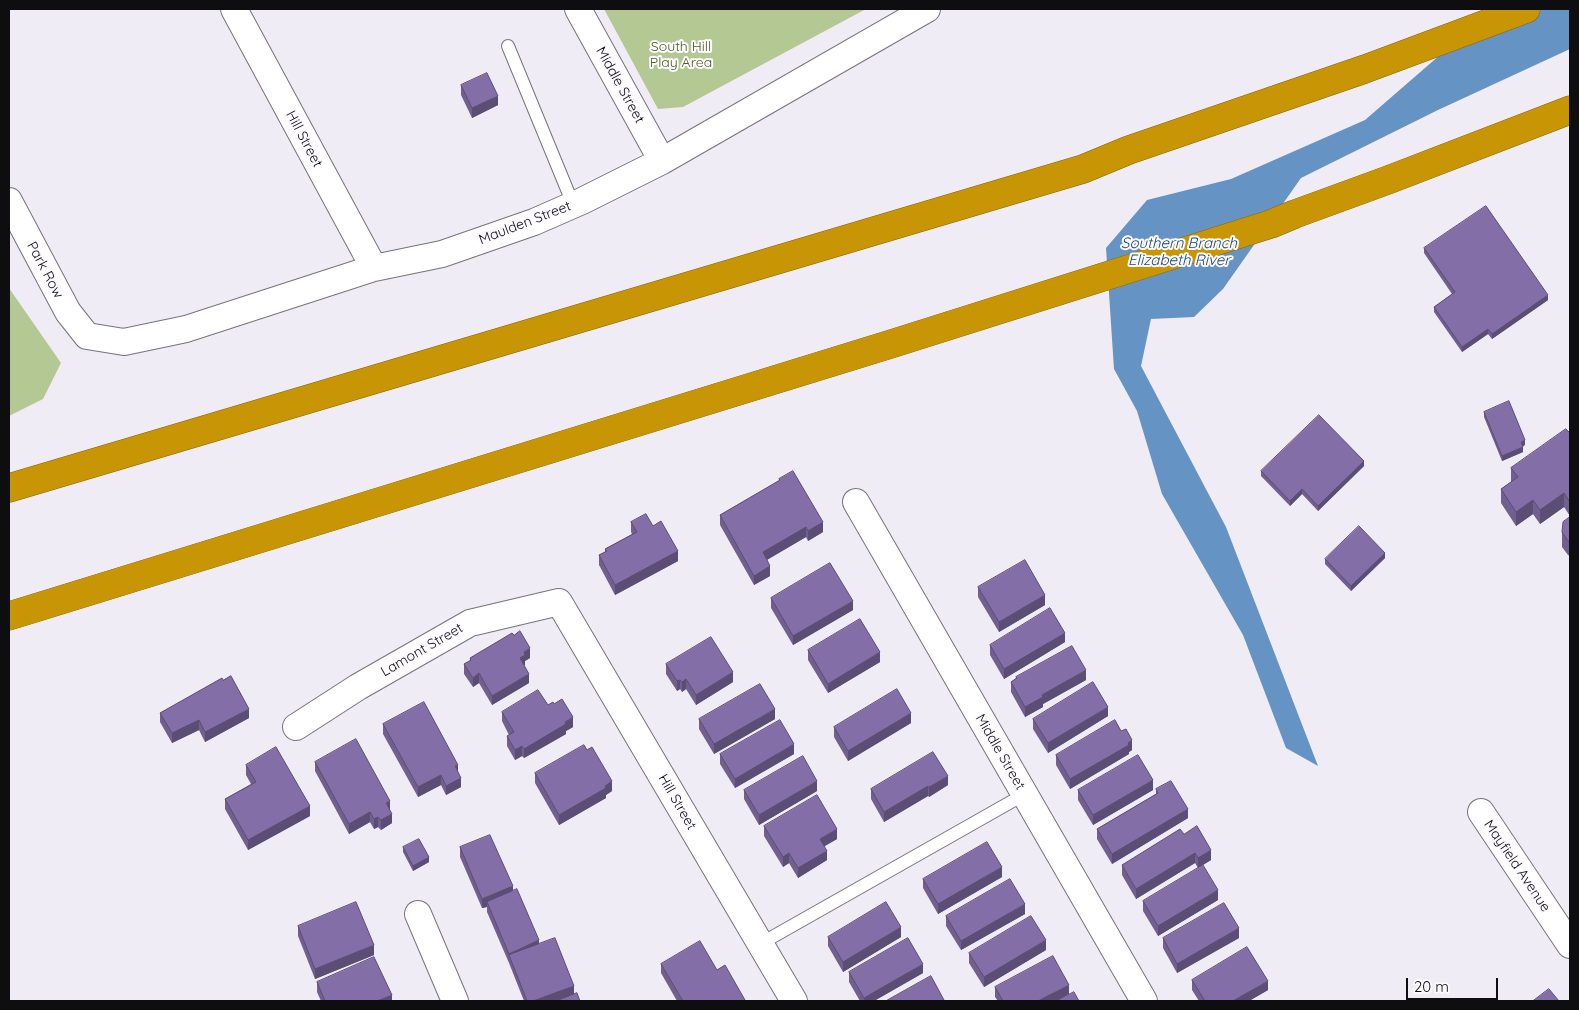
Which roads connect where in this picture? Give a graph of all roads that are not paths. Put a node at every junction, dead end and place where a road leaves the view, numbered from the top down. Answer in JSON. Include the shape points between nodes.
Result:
{"nodes":[{"id":1,"x":234,"y":9,"type":"edge"},
{"id":2,"x":578,"y":9,"type":"edge"},
{"id":3,"x":1526,"y":9,"type":"edge"},
{"id":4,"x":916,"y":11,"type":"edge"},
{"id":5,"x":508,"y":46,"type":"dead end"},
{"id":6,"x":1570,"y":110,"type":"edge"},
{"id":7,"x":662,"y":161,"type":"junction"},
{"id":8,"x":9,"y":201,"type":"edge"},
{"id":9,"x":574,"y":204,"type":"junction"},
{"id":10,"x":374,"y":268,"type":"junction"},
{"id":11,"x":87,"y":336,"type":"joint"},
{"id":12,"x":9,"y":488,"type":"edge"},
{"id":13,"x":856,"y":502,"type":"dead end"},
{"id":14,"x":559,"y":602,"type":"joint"},
{"id":15,"x":9,"y":616,"type":"edge"},
{"id":16,"x":296,"y":727,"type":"dead end"},
{"id":17,"x":1025,"y":794,"type":"junction"},
{"id":18,"x":1481,"y":812,"type":"dead end"},
{"id":19,"x":418,"y":914,"type":"dead end"},
{"id":20,"x":760,"y":944,"type":"junction"},
{"id":21,"x":1570,"y":945,"type":"edge"},
{"id":22,"x":455,"y":1001,"type":"edge"},
{"id":23,"x":794,"y":1001,"type":"edge"},
{"id":24,"x":1144,"y":1001,"type":"edge"}],
"edges":[{"from":1,"to":10,"type":"street","name":"Hill Street"},
{"from":2,"to":7,"type":"street","name":"Middle Street"},
{"from":3,"to":12,"type":"highway","via":[[1083,169]]},
{"from":4,"to":7,"type":"street","name":"Maulden Street"},
{"from":5,"to":9,"type":"lane"},
{"from":6,"to":15,"type":"highway","via":[[1271,224]]},
{"from":7,"to":9,"type":"street","name":"Maulden Street"},
{"from":8,"to":11,"type":"street","name":"Park Row","via":[[68,312]]},
{"from":9,"to":10,"type":"street","name":"Maulden Street","via":[[534,222],[442,254]]},
{"from":10,"to":11,"type":"street","name":"Maulden Street","via":[[186,329],[124,342]]},
{"from":13,"to":17,"type":"street","name":"Middle Street"},
{"from":14,"to":16,"type":"street","name":"Lamont Street","via":[[470,623],[358,687]]},
{"from":14,"to":20,"type":"street","name":"Hill Street"},
{"from":17,"to":20,"type":"lane"},
{"from":17,"to":24,"type":"street","name":"Middle Street"},
{"from":18,"to":21,"type":"street","name":"Mayfield Avenue"},
{"from":19,"to":22,"type":"street"},
{"from":20,"to":23,"type":"street","name":"Hill Street"}]}
